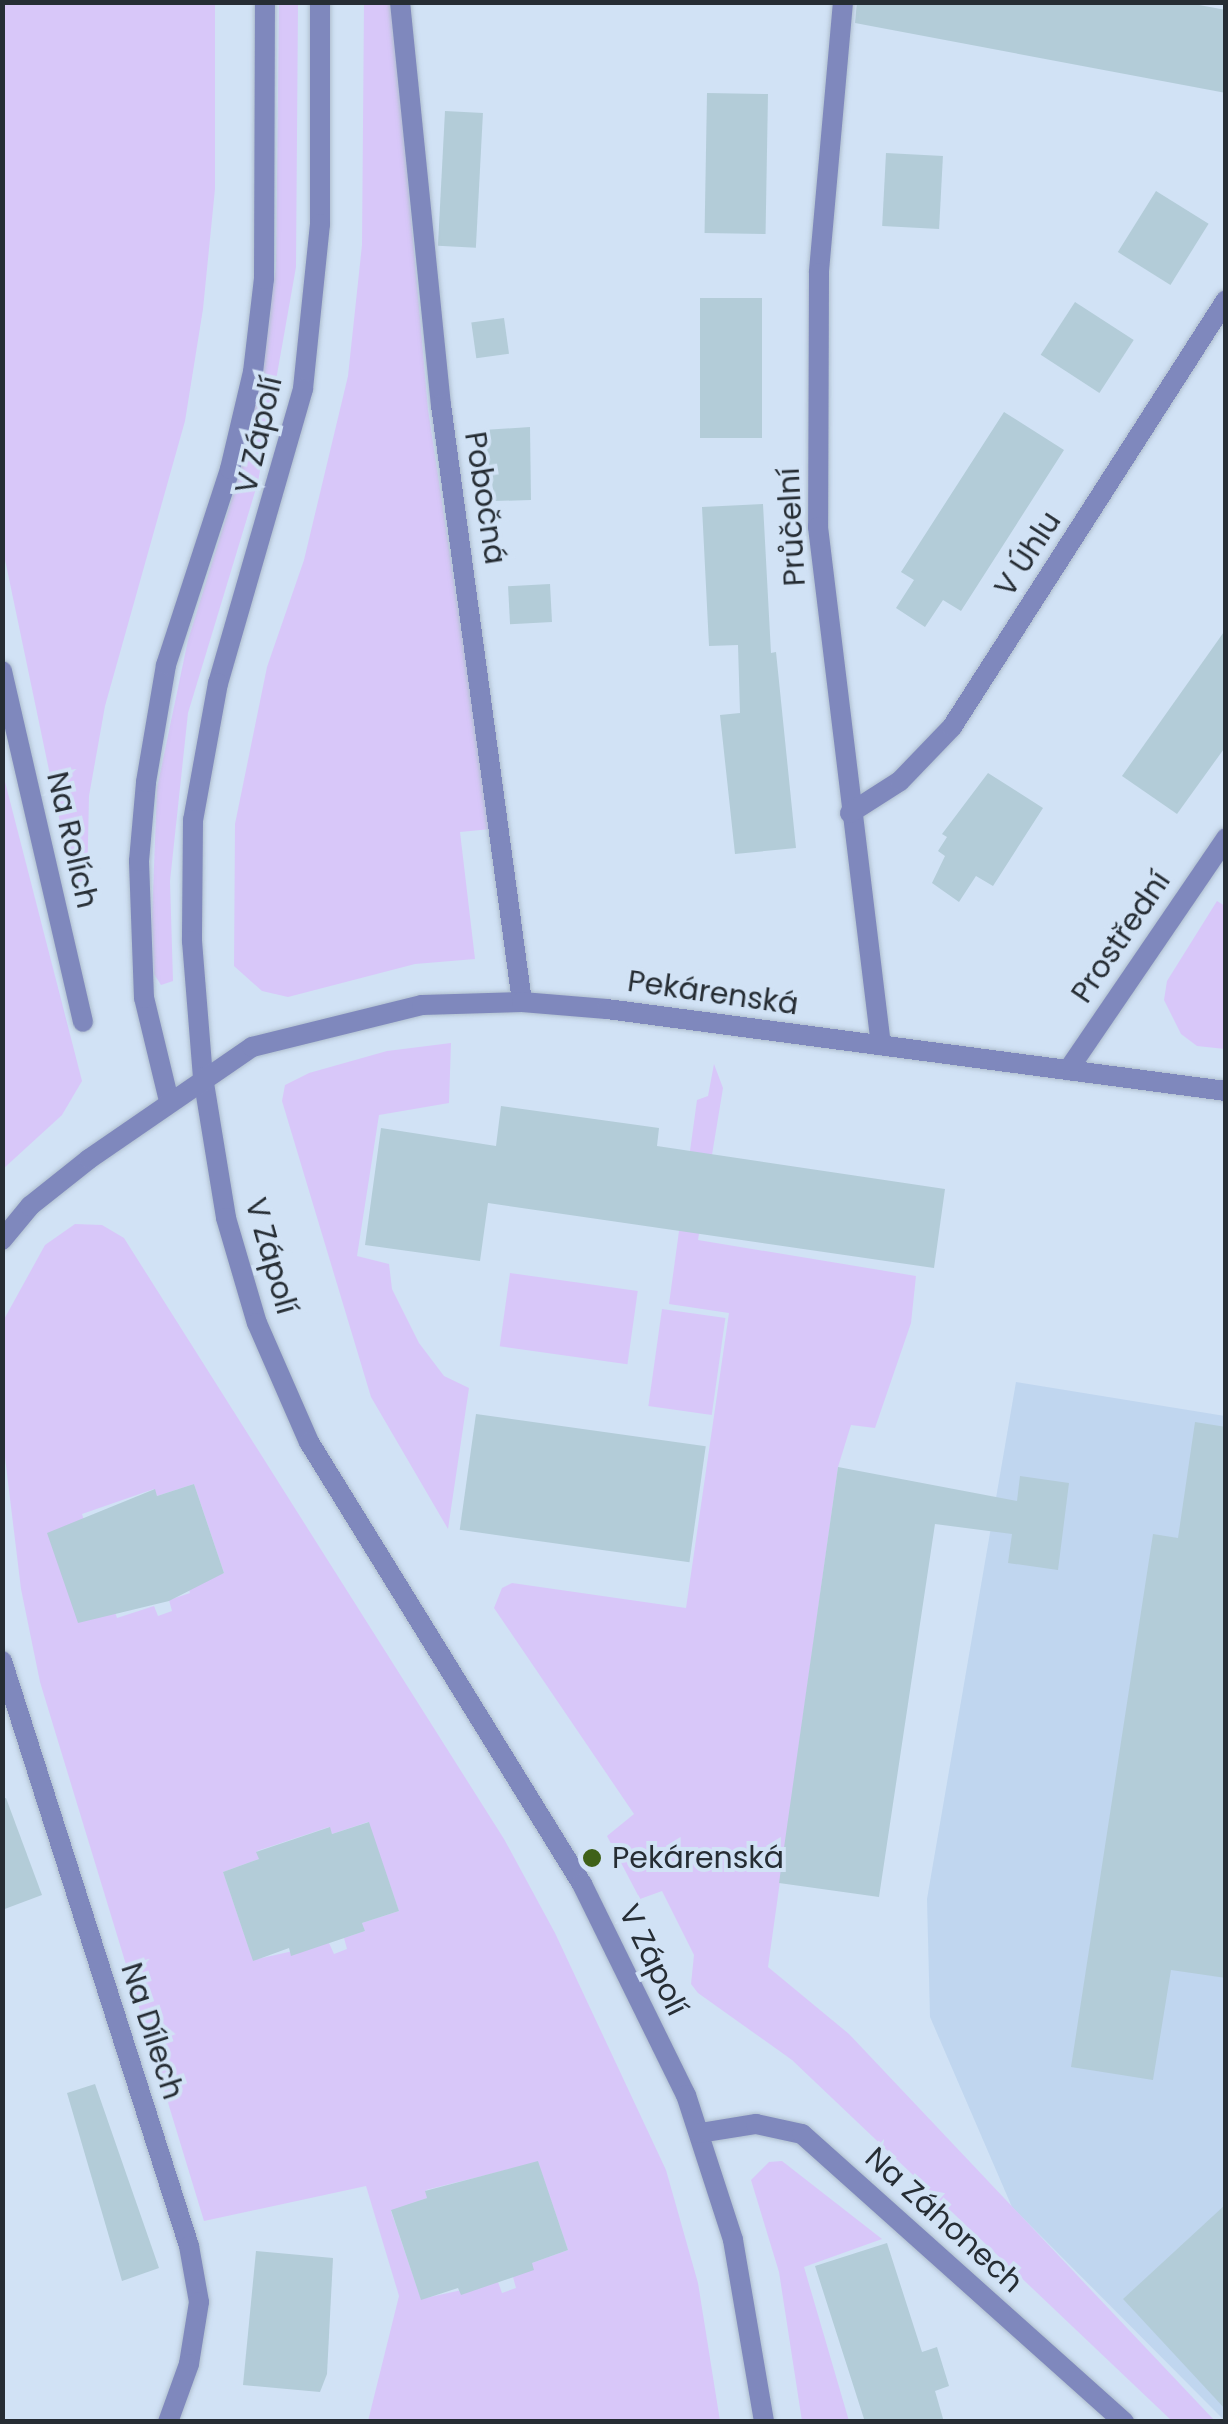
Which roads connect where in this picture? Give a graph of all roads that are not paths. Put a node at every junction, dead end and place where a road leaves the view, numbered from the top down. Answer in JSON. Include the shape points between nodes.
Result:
{"nodes":[{"id":1,"x":266,"y":2,"type":"edge"},
{"id":2,"x":320,"y":2,"type":"edge"},
{"id":3,"x":400,"y":2,"type":"edge"},
{"id":4,"x":843,"y":2,"type":"edge"},
{"id":5,"x":1226,"y":300,"type":"edge"},
{"id":6,"x":2,"y":671,"type":"edge"},
{"id":7,"x":850,"y":813,"type":"junction"},
{"id":8,"x":1226,"y":838,"type":"edge"},
{"id":9,"x":522,"y":1002,"type":"junction"},
{"id":10,"x":83,"y":1022,"type":"dead end"},
{"id":11,"x":881,"y":1045,"type":"junction"},
{"id":12,"x":1068,"y":1070,"type":"junction"},
{"id":13,"x":203,"y":1077,"type":"junction"},
{"id":14,"x":1226,"y":1092,"type":"edge"},
{"id":15,"x":169,"y":1101,"type":"junction"},
{"id":16,"x":2,"y":1240,"type":"edge"},
{"id":17,"x":2,"y":1662,"type":"edge"},
{"id":18,"x":700,"y":2134,"type":"junction"},
{"id":19,"x":168,"y":2422,"type":"edge"},
{"id":20,"x":764,"y":2422,"type":"edge"},
{"id":21,"x":1124,"y":2422,"type":"edge"}],
"edges":[{"from":1,"to":15,"type":"street","name":"V Zápolí","via":[[266,204],[253,372],[230,469],[166,665],[144,798],[144,998]]},
{"from":2,"to":13,"type":"street","name":"V Zápolí","via":[[320,224],[303,390],[218,683],[193,820],[192,942]]},
{"from":3,"to":9,"type":"street","name":"Pobočná","via":[[441,406]]},
{"from":4,"to":7,"type":"street","name":"Průčelní","via":[[819,273],[818,527]]},
{"from":5,"to":7,"type":"street","name":"V Úhlu","via":[[952,728],[900,781]]},
{"from":6,"to":10,"type":"street","name":"Na Rolích"},
{"from":7,"to":11,"type":"street","name":"Průčelní"},
{"from":8,"to":12,"type":"street","name":"Prostřední"},
{"from":9,"to":11,"type":"street","name":"Pekárenská"},
{"from":9,"to":13,"type":"street","name":"Pekárenská","via":[[422,1005],[330,1024],[252,1046]]},
{"from":11,"to":12,"type":"street","name":"Pekárenská"},
{"from":12,"to":14,"type":"street","name":"Pekárenská"},
{"from":13,"to":15,"type":"street","name":"Pekárenská"},
{"from":13,"to":18,"type":"street","name":"V Zápolí","via":[[234,1248],[278,1378],[309,1442],[582,1884]]},
{"from":15,"to":16,"type":"street","via":[[30,1206]]},
{"from":17,"to":19,"type":"street","name":"Na Dílech","via":[[189,2246],[199,2302],[189,2364]]},
{"from":18,"to":20,"type":"street","name":"V Zápolí","via":[[733,2240]]},
{"from":18,"to":21,"type":"street","name":"Na Záhonech","via":[[756,2124],[802,2134]]}]}
